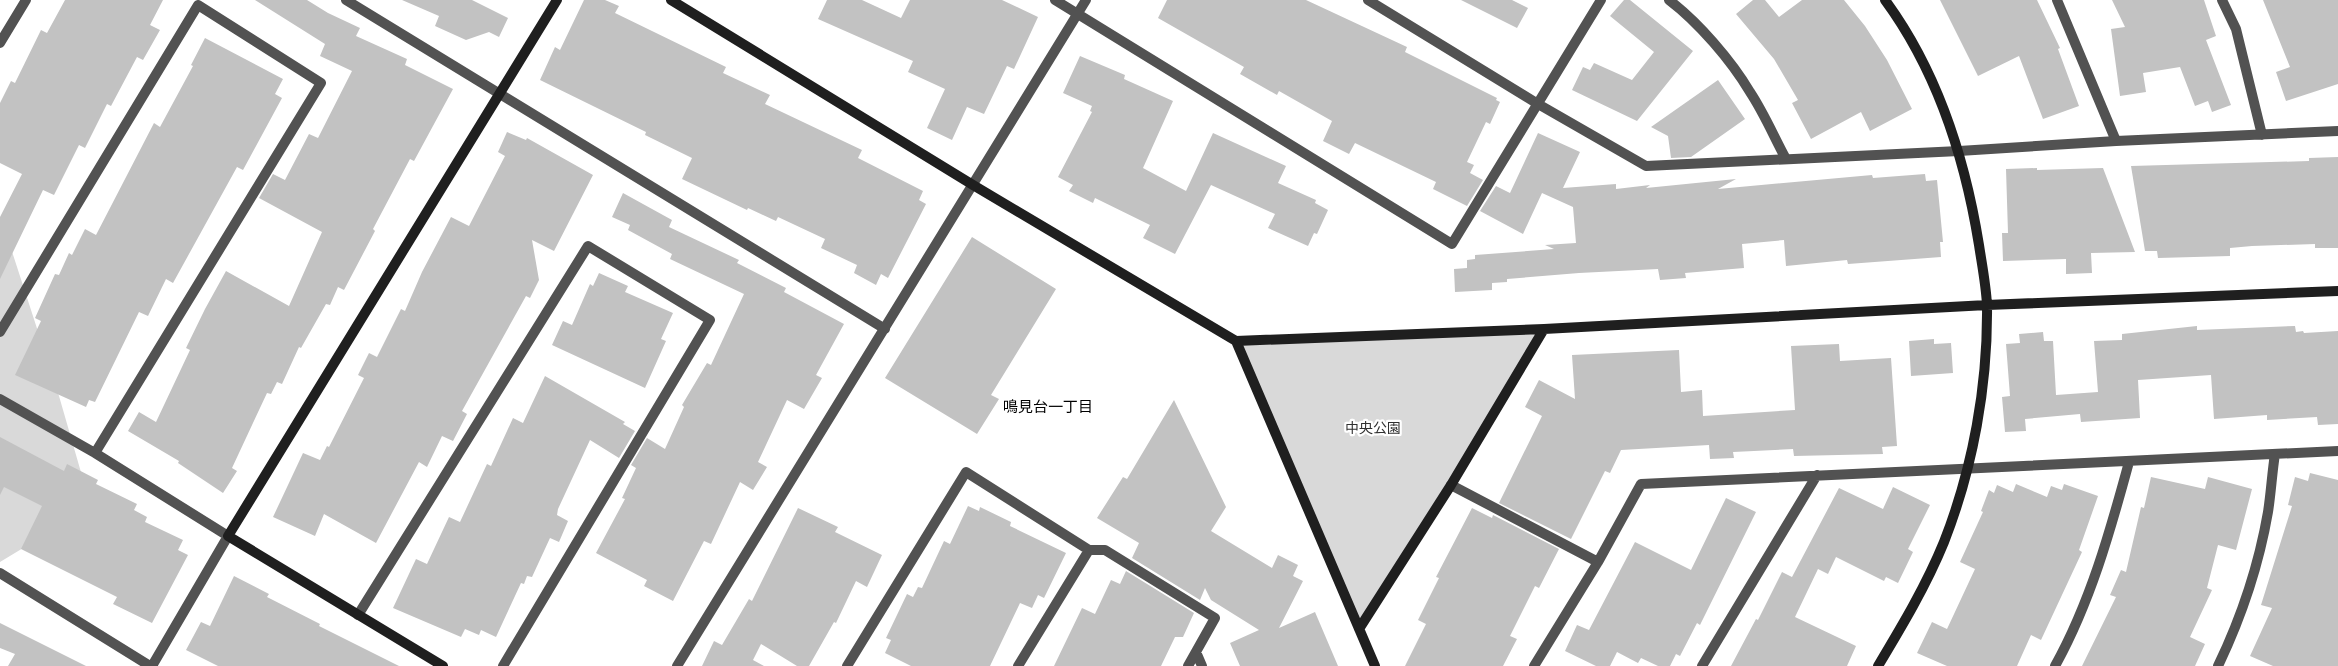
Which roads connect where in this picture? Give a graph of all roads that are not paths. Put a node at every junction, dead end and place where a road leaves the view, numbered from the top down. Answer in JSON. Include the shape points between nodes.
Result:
{"nodes":[{"id":1,"x":26,"y":0,"type":"edge"},
{"id":2,"x":346,"y":0,"type":"edge"},
{"id":3,"x":557,"y":0,"type":"edge"},
{"id":4,"x":671,"y":0,"type":"edge"},
{"id":5,"x":1055,"y":0,"type":"edge"},
{"id":6,"x":1086,"y":0,"type":"edge"},
{"id":7,"x":1368,"y":0,"type":"edge"},
{"id":8,"x":1601,"y":0,"type":"edge"},
{"id":9,"x":1669,"y":0,"type":"edge"},
{"id":10,"x":1885,"y":0,"type":"edge"},
{"id":11,"x":2057,"y":0,"type":"edge"},
{"id":12,"x":2222,"y":0,"type":"edge"},
{"id":13,"x":1078,"y":14,"type":"junction"},
{"id":14,"x":0,"y":43,"type":"edge"},
{"id":15,"x":498,"y":94,"type":"junction"},
{"id":16,"x":1538,"y":104,"type":"junction"},
{"id":17,"x":2338,"y":131,"type":"edge"},
{"id":18,"x":2262,"y":135,"type":"junction"},
{"id":19,"x":2116,"y":140,"type":"junction"},
{"id":20,"x":1959,"y":151,"type":"junction"},
{"id":21,"x":1786,"y":159,"type":"junction"},
{"id":22,"x":972,"y":185,"type":"junction"},
{"id":23,"x":2338,"y":291,"type":"edge"},
{"id":24,"x":1986,"y":305,"type":"junction"},
{"id":25,"x":885,"y":328,"type":"junction"},
{"id":26,"x":1544,"y":329,"type":"junction"},
{"id":27,"x":0,"y":332,"type":"edge"},
{"id":28,"x":1236,"y":340,"type":"junction"},
{"id":29,"x":0,"y":399,"type":"edge"},
{"id":30,"x":2338,"y":451,"type":"edge"},
{"id":31,"x":95,"y":454,"type":"junction"},
{"id":32,"x":2274,"y":454,"type":"junction"},
{"id":33,"x":2128,"y":462,"type":"junction"},
{"id":34,"x":1968,"y":468,"type":"junction"},
{"id":35,"x":1817,"y":475,"type":"junction"},
{"id":36,"x":1451,"y":485,"type":"junction"},
{"id":37,"x":228,"y":536,"type":"junction"},
{"id":38,"x":1089,"y":550,"type":"junction"},
{"id":39,"x":1598,"y":562,"type":"junction"},
{"id":40,"x":0,"y":572,"type":"edge"},
{"id":41,"x":358,"y":615,"type":"junction"},
{"id":42,"x":1359,"y":629,"type":"junction"},
{"id":43,"x":1196,"y":652,"type":"junction"},
{"id":44,"x":151,"y":666,"type":"edge"},
{"id":45,"x":443,"y":666,"type":"edge"},
{"id":46,"x":503,"y":666,"type":"edge"},
{"id":47,"x":677,"y":666,"type":"edge"},
{"id":48,"x":847,"y":666,"type":"edge"},
{"id":49,"x":1018,"y":666,"type":"edge"},
{"id":50,"x":1188,"y":666,"type":"edge"},
{"id":51,"x":1202,"y":666,"type":"edge"},
{"id":52,"x":1375,"y":666,"type":"edge"},
{"id":53,"x":1534,"y":666,"type":"edge"},
{"id":54,"x":1702,"y":666,"type":"edge"},
{"id":55,"x":1878,"y":666,"type":"edge"},
{"id":56,"x":2055,"y":666,"type":"edge"},
{"id":57,"x":2218,"y":666,"type":"edge"}],
"edges":[{"from":1,"to":14,"type":"street"},
{"from":2,"to":15,"type":"street"},
{"from":3,"to":15,"type":"street"},
{"from":4,"to":22,"type":"street"},
{"from":5,"to":13,"type":"street"},
{"from":6,"to":13,"type":"street"},
{"from":7,"to":16,"type":"street"},
{"from":8,"to":16,"type":"street"},
{"from":9,"to":21,"type":"street","via":[[1735,69],[1751,92]]},
{"from":10,"to":20,"type":"street","via":[[1933,81]]},
{"from":11,"to":19,"type":"street"},
{"from":12,"to":18,"type":"street","via":[[2236,29]]},
{"from":13,"to":16,"type":"street","via":[[1452,244]]},
{"from":13,"to":22,"type":"street"},
{"from":15,"to":25,"type":"street"},
{"from":15,"to":37,"type":"street"},
{"from":16,"to":21,"type":"street","via":[[1646,166]]},
{"from":17,"to":18,"type":"street"},
{"from":18,"to":19,"type":"street"},
{"from":19,"to":20,"type":"street"},
{"from":20,"to":21,"type":"street"},
{"from":20,"to":24,"type":"street","via":[[1976,228]]},
{"from":22,"to":25,"type":"street"},
{"from":22,"to":28,"type":"street"},
{"from":23,"to":24,"type":"street"},
{"from":24,"to":26,"type":"street"},
{"from":24,"to":34,"type":"street","via":[[1982,388]]},
{"from":25,"to":47,"type":"street"},
{"from":26,"to":28,"type":"street"},
{"from":26,"to":36,"type":"street"},
{"from":27,"to":31,"type":"street","via":[[198,5],[321,83]]},
{"from":28,"to":42,"type":"street"},
{"from":29,"to":31,"type":"street"},
{"from":30,"to":32,"type":"street"},
{"from":31,"to":37,"type":"street"},
{"from":32,"to":33,"type":"street"},
{"from":32,"to":57,"type":"street","via":[[2268,512],[2251,578],[2229,644]]},
{"from":33,"to":34,"type":"street"},
{"from":33,"to":56,"type":"street","via":[[2108,539],[2070,639]]},
{"from":34,"to":35,"type":"street"},
{"from":34,"to":55,"type":"street","via":[[1944,541],[1921,592]]},
{"from":35,"to":39,"type":"street","via":[[1641,484]]},
{"from":35,"to":54,"type":"street"},
{"from":36,"to":39,"type":"street"},
{"from":36,"to":42,"type":"street"},
{"from":37,"to":41,"type":"street"},
{"from":37,"to":44,"type":"street"},
{"from":38,"to":43,"type":"street","via":[[1105,550],[1215,618]]},
{"from":38,"to":48,"type":"street","via":[[966,472]]},
{"from":38,"to":49,"type":"street"},
{"from":39,"to":53,"type":"street"},
{"from":40,"to":44,"type":"street"},
{"from":41,"to":45,"type":"street"},
{"from":41,"to":46,"type":"street","via":[[588,246],[710,320]]},
{"from":42,"to":52,"type":"street"},
{"from":43,"to":50,"type":"street"},
{"from":43,"to":51,"type":"street"}]}
